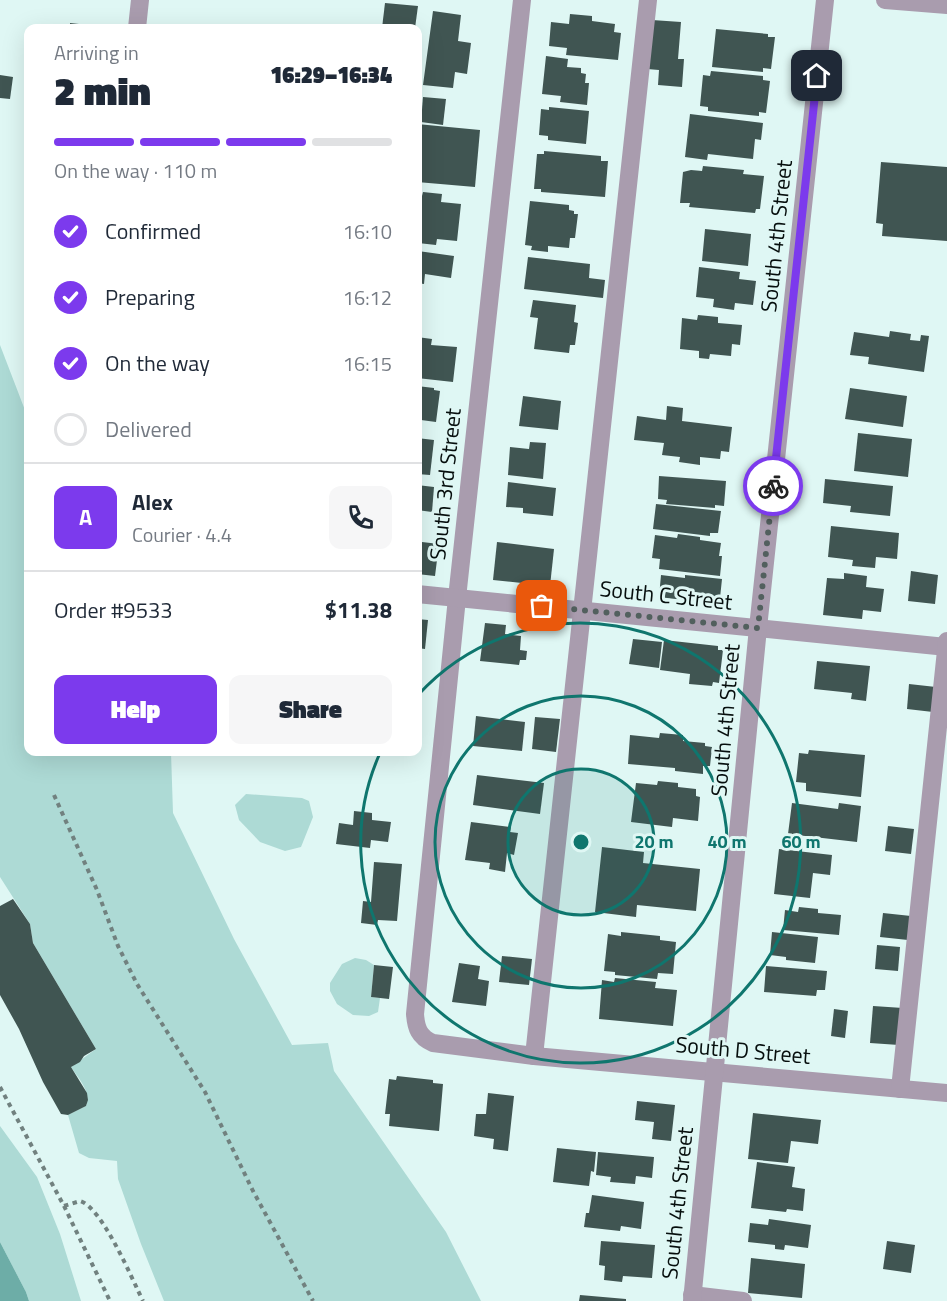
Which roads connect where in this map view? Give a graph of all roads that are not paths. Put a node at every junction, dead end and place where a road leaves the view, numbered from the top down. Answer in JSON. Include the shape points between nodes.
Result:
{"nodes":[{"id":1,"x":140,"y":0,"type":"edge"},
{"id":2,"x":522,"y":0,"type":"edge"},
{"id":3,"x":648,"y":0,"type":"edge"},
{"id":4,"x":825,"y":0,"type":"edge"},
{"id":5,"x":885,"y":0,"type":"edge"},
{"id":6,"x":947,"y":5,"type":"edge"},
{"id":7,"x":137,"y":24,"type":"edge"},
{"id":8,"x":422,"y":594,"type":"edge"},
{"id":9,"x":457,"y":598,"type":"junction"},
{"id":10,"x":581,"y":610,"type":"junction"},
{"id":11,"x":758,"y":628,"type":"junction"},
{"id":12,"x":947,"y":642,"type":"edge"},
{"id":13,"x":947,"y":647,"type":"edge"},
{"id":14,"x":534,"y":1056,"type":"junction"},
{"id":15,"x":715,"y":1071,"type":"junction"},
{"id":16,"x":900,"y":1089,"type":"junction"},
{"id":17,"x":947,"y":1093,"type":"edge"},
{"id":18,"x":692,"y":1298,"type":"edge"},
{"id":19,"x":743,"y":1301,"type":"edge"}],
"edges":[{"from":1,"to":7,"type":"street"},
{"from":2,"to":9,"type":"street","name":"South 3rd Street"},
{"from":3,"to":10,"type":"street"},
{"from":4,"to":11,"type":"street","name":"South 4th Street"},
{"from":5,"to":6,"type":"street"},
{"from":8,"to":9,"type":"street","name":"South C Street"},
{"from":9,"to":10,"type":"street","name":"South C Street"},
{"from":9,"to":14,"type":"street","name":"South 3rd Street","via":[[415,1024],[419,1034],[433,1043]]},
{"from":10,"to":11,"type":"street","name":"South C Street"},
{"from":10,"to":14,"type":"street"},
{"from":11,"to":13,"type":"street","name":"South C Street"},
{"from":11,"to":15,"type":"street","name":"South 4th Street"},
{"from":12,"to":13,"type":"street"},
{"from":13,"to":16,"type":"street"},
{"from":14,"to":15,"type":"street","name":"South D Street"},
{"from":15,"to":16,"type":"street","name":"South D Street"},
{"from":15,"to":18,"type":"street","name":"South 4th Street"},
{"from":16,"to":17,"type":"street","name":"South D Street"},
{"from":18,"to":19,"type":"street"}]}
